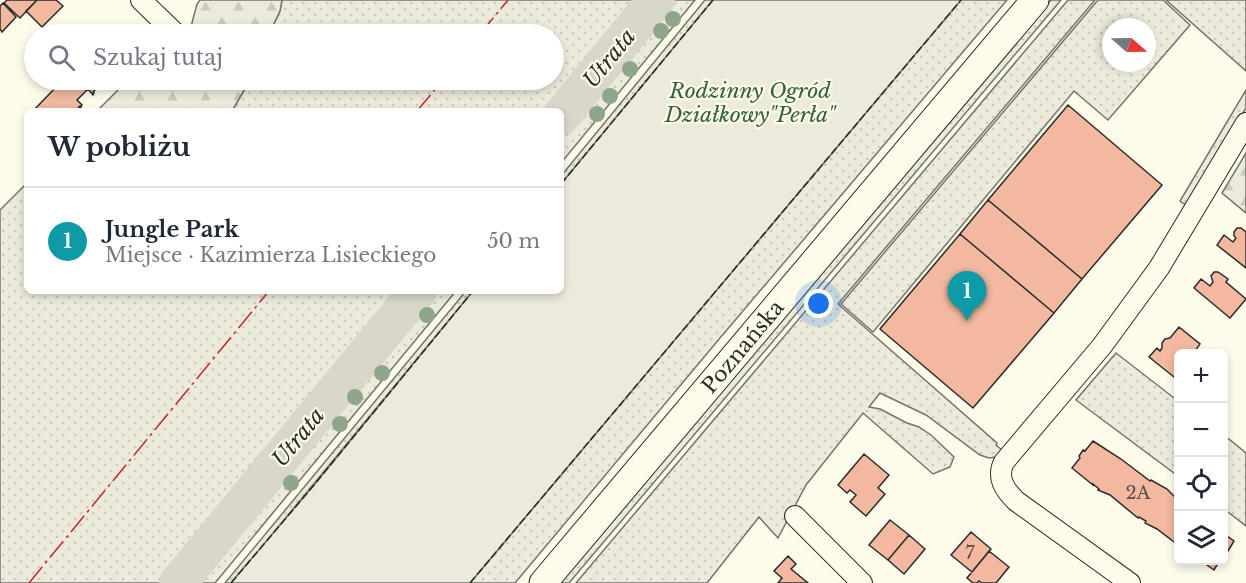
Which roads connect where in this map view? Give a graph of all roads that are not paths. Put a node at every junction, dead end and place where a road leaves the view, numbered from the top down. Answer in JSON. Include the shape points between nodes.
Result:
{"nodes":[{"id":1,"x":141,"y":0,"type":"edge"},
{"id":2,"x":1035,"y":0,"type":"edge"},
{"id":3,"x":166,"y":24,"type":"edge"},
{"id":4,"x":1246,"y":123,"type":"edge"},
{"id":5,"x":795,"y":516,"type":"dead end"},
{"id":6,"x":543,"y":583,"type":"edge"},
{"id":7,"x":862,"y":583,"type":"edge"},
{"id":8,"x":1130,"y":583,"type":"edge"}],
"edges":[{"from":1,"to":3,"type":"street"},
{"from":2,"to":6,"type":"main road","name":"Poznańska"},
{"from":4,"to":8,"type":"street","via":[[1159,268],[1000,472],[1003,485],[1017,501]]},
{"from":5,"to":7,"type":"street"}]}
